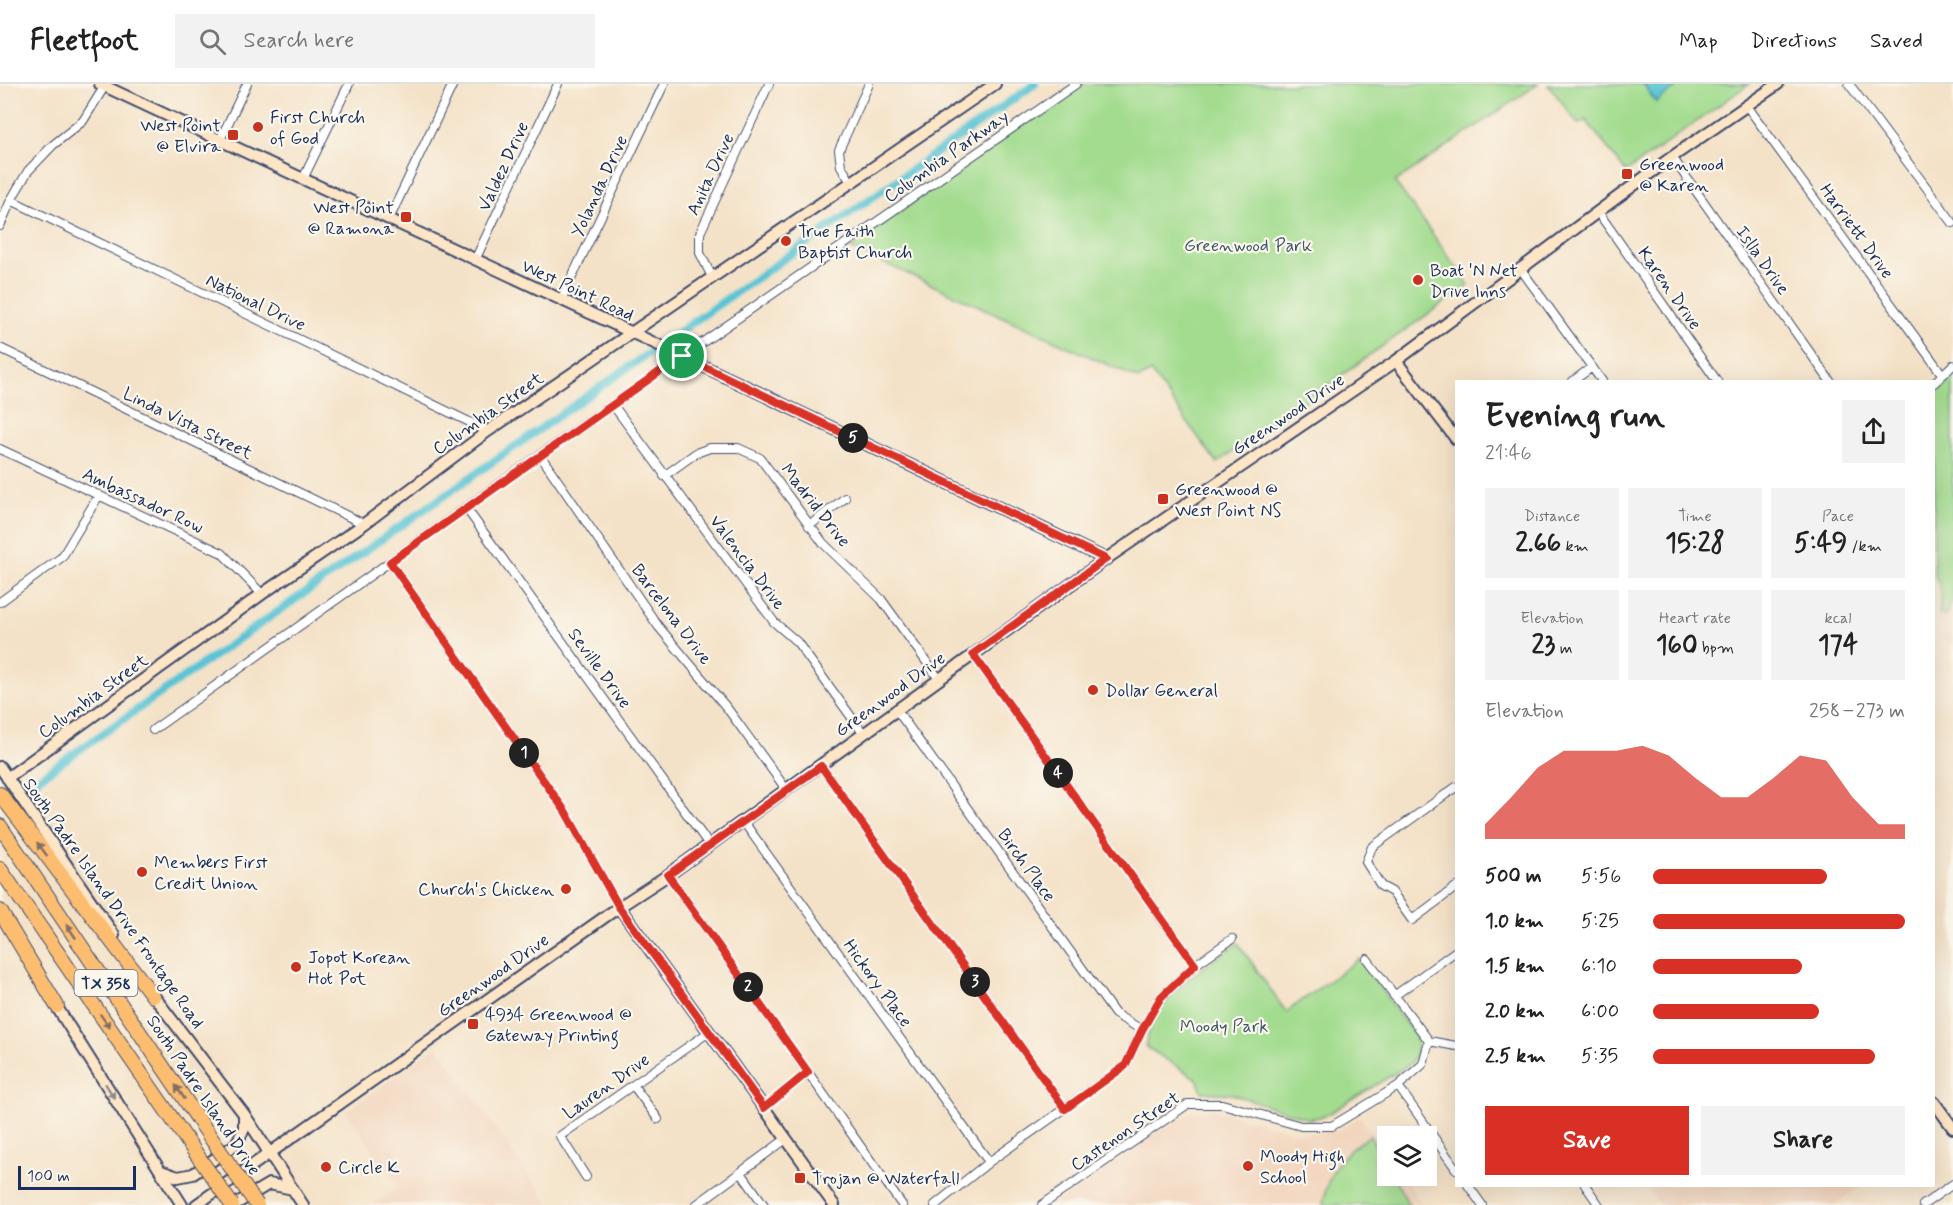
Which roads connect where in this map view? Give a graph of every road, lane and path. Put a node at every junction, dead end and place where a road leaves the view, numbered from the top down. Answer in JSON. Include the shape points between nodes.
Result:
{"nodes":[{"id":1,"x":247,"y":84,"type":"edge"},
{"id":2,"x":349,"y":84,"type":"edge"},
{"id":3,"x":453,"y":84,"type":"edge"},
{"id":4,"x":558,"y":84,"type":"edge"},
{"id":5,"x":664,"y":84,"type":"edge"},
{"id":6,"x":769,"y":84,"type":"edge"},
{"id":7,"x":869,"y":84,"type":"edge"},
{"id":8,"x":996,"y":84,"type":"edge"},
{"id":9,"x":1076,"y":84,"type":"edge"},
{"id":10,"x":1778,"y":84,"type":"edge"},
{"id":11,"x":1849,"y":84,"type":"edge"},
{"id":12,"x":103,"y":85,"type":"edge"},
{"id":13,"x":1747,"y":106,"type":"junction"},
{"id":14,"x":220,"y":141,"type":"junction"},
{"id":15,"x":1672,"y":157,"type":"junction"},
{"id":16,"x":303,"y":179,"type":"junction"},
{"id":17,"x":852,"y":184,"type":"junction"},
{"id":18,"x":11,"y":200,"type":"junction"},
{"id":19,"x":1598,"y":212,"type":"junction"},
{"id":20,"x":389,"y":219,"type":"junction"},
{"id":21,"x":1953,"y":223,"type":"edge"},
{"id":22,"x":0,"y":226,"type":"edge"},
{"id":23,"x":475,"y":260,"type":"junction"},
{"id":24,"x":1520,"y":268,"type":"junction"},
{"id":25,"x":713,"y":279,"type":"junction"},
{"id":26,"x":561,"y":300,"type":"junction"},
{"id":27,"x":636,"y":335,"type":"junction"},
{"id":28,"x":0,"y":348,"type":"edge"},
{"id":29,"x":677,"y":354,"type":"junction"},
{"id":30,"x":1396,"y":361,"type":"junction"},
{"id":31,"x":1953,"y":365,"type":"edge"},
{"id":32,"x":1592,"y":367,"type":"junction"},
{"id":33,"x":1942,"y":374,"type":"junction"},
{"id":34,"x":1574,"y":380,"type":"edge"},
{"id":35,"x":1601,"y":380,"type":"edge"},
{"id":36,"x":1716,"y":380,"type":"edge"},
{"id":37,"x":1829,"y":380,"type":"edge"},
{"id":38,"x":1935,"y":382,"type":"edge"},
{"id":39,"x":613,"y":405,"type":"junction"},
{"id":40,"x":488,"y":431,"type":"junction"},
{"id":41,"x":1455,"y":438,"type":"edge"},
{"id":42,"x":0,"y":449,"type":"edge"},
{"id":43,"x":540,"y":455,"type":"junction"},
{"id":44,"x":664,"y":476,"type":"junction"},
{"id":45,"x":99,"y":495,"type":"junction"},
{"id":46,"x":844,"y":498,"type":"dead end"},
{"id":47,"x":466,"y":508,"type":"junction"},
{"id":48,"x":364,"y":524,"type":"junction"},
{"id":49,"x":809,"y":526,"type":"junction"},
{"id":50,"x":1106,"y":559,"type":"junction"},
{"id":51,"x":390,"y":562,"type":"junction"},
{"id":52,"x":262,"y":594,"type":"junction"},
{"id":53,"x":0,"y":602,"type":"edge"},
{"id":54,"x":973,"y":654,"type":"junction"},
{"id":55,"x":939,"y":679,"type":"junction"},
{"id":56,"x":896,"y":709,"type":"junction"},
{"id":57,"x":153,"y":729,"type":"dead end"},
{"id":58,"x":863,"y":733,"type":"junction"},
{"id":59,"x":821,"y":766,"type":"junction"},
{"id":60,"x":0,"y":767,"type":"edge"},
{"id":61,"x":8,"y":778,"type":"junction"},
{"id":62,"x":1455,"y":788,"type":"edge"},
{"id":63,"x":786,"y":789,"type":"junction"},
{"id":64,"x":0,"y":794,"type":"edge"},
{"id":65,"x":743,"y":821,"type":"junction"},
{"id":66,"x":0,"y":826,"type":"edge"},
{"id":67,"x":710,"y":846,"type":"junction"},
{"id":68,"x":0,"y":869,"type":"edge"},
{"id":69,"x":668,"y":875,"type":"junction"},
{"id":70,"x":1455,"y":888,"type":"edge"},
{"id":71,"x":619,"y":907,"type":"junction"},
{"id":72,"x":0,"y":911,"type":"edge"},
{"id":73,"x":0,"y":925,"type":"edge"},
{"id":74,"x":1232,"y":939,"type":"dead end"},
{"id":75,"x":1455,"y":952,"type":"edge"},
{"id":76,"x":1367,"y":959,"type":"dead end"},
{"id":77,"x":1195,"y":965,"type":"junction"},
{"id":78,"x":153,"y":996,"type":"junction"},
{"id":79,"x":1394,"y":996,"type":"junction"},
{"id":80,"x":57,"y":1006,"type":"junction"},
{"id":81,"x":1142,"y":1030,"type":"junction"},
{"id":82,"x":709,"y":1032,"type":"junction"},
{"id":83,"x":1429,"y":1041,"type":"junction"},
{"id":84,"x":1455,"y":1046,"type":"edge"},
{"id":85,"x":808,"y":1072,"type":"junction"},
{"id":86,"x":633,"y":1085,"type":"junction"},
{"id":87,"x":1398,"y":1086,"type":"junction"},
{"id":88,"x":1935,"y":1103,"type":"edge"},
{"id":89,"x":764,"y":1108,"type":"junction"},
{"id":90,"x":1065,"y":1109,"type":"junction"},
{"id":91,"x":244,"y":1114,"type":"junction"},
{"id":92,"x":658,"y":1119,"type":"dead end"},
{"id":93,"x":1953,"y":1128,"type":"edge"},
{"id":94,"x":786,"y":1139,"type":"junction"},
{"id":95,"x":270,"y":1152,"type":"junction"},
{"id":96,"x":989,"y":1162,"type":"junction"},
{"id":97,"x":1455,"y":1168,"type":"edge"},
{"id":98,"x":160,"y":1171,"type":"junction"},
{"id":99,"x":742,"y":1174,"type":"junction"},
{"id":100,"x":586,"y":1177,"type":"dead end"},
{"id":101,"x":1953,"y":1184,"type":"edge"},
{"id":102,"x":1469,"y":1187,"type":"edge"},
{"id":103,"x":1586,"y":1187,"type":"edge"},
{"id":104,"x":293,"y":1190,"type":"junction"},
{"id":105,"x":182,"y":1205,"type":"edge"},
{"id":106,"x":196,"y":1205,"type":"edge"},
{"id":107,"x":233,"y":1205,"type":"edge"},
{"id":108,"x":257,"y":1205,"type":"edge"},
{"id":109,"x":303,"y":1205,"type":"edge"},
{"id":110,"x":696,"y":1205,"type":"edge"},
{"id":111,"x":764,"y":1205,"type":"edge"},
{"id":112,"x":834,"y":1205,"type":"edge"},
{"id":113,"x":902,"y":1205,"type":"edge"},
{"id":114,"x":935,"y":1205,"type":"edge"},
{"id":115,"x":1042,"y":1205,"type":"edge"},
{"id":116,"x":1482,"y":1205,"type":"edge"},
{"id":117,"x":1599,"y":1205,"type":"edge"},
{"id":118,"x":1923,"y":1205,"type":"edge"}],
"edges":[{"from":1,"to":14,"type":"street"},
{"from":2,"to":16,"type":"street"},
{"from":3,"to":20,"type":"street"},
{"from":4,"to":23,"type":"street","name":"Valdez Drive"},
{"from":5,"to":26,"type":"street","name":"Yolanda Drive"},
{"from":6,"to":25,"type":"street","name":"Anita Drive","via":[[700,233],[700,253]]},
{"from":7,"to":17,"type":"street","via":[[839,150],[841,166]]},
{"from":8,"to":17,"type":"main road","name":"Columbia Street"},
{"from":9,"to":29,"type":"street","name":"Columbia Parkway"},
{"from":10,"to":13,"type":"main road","name":"Greenwood Drive"},
{"from":11,"to":21,"type":"street"},
{"from":12,"to":14,"type":"main road","name":"West Point Road"},
{"from":12,"to":18,"type":"street","via":[[83,121],[28,171]]},
{"from":13,"to":15,"type":"main road","name":"Greenwood Drive"},
{"from":13,"to":33,"type":"street","name":"Harriett Drive"},
{"from":14,"to":16,"type":"main road","name":"West Point Road"},
{"from":15,"to":19,"type":"main road","name":"Greenwood Drive"},
{"from":15,"to":37,"type":"street","name":"Islla Drive"},
{"from":16,"to":20,"type":"main road","name":"West Point Road"},
{"from":17,"to":25,"type":"main road","name":"Columbia Street"},
{"from":18,"to":22,"type":"street"},
{"from":18,"to":40,"type":"street","name":"National Drive"},
{"from":19,"to":24,"type":"main road","name":"Greenwood Drive"},
{"from":19,"to":36,"type":"street","name":"Karen Drive"},
{"from":20,"to":23,"type":"main road","name":"West Point Road"},
{"from":23,"to":26,"type":"main road","name":"West Point Road"},
{"from":24,"to":30,"type":"main road","name":"Greenwood Drive"},
{"from":24,"to":32,"type":"street"},
{"from":25,"to":27,"type":"main road","name":"Columbia Street"},
{"from":26,"to":27,"type":"main road","name":"West Point Road"},
{"from":27,"to":29,"type":"main road","name":"West Point Road"},
{"from":27,"to":40,"type":"main road","name":"Columbia Street"},
{"from":28,"to":48,"type":"street","name":"Linda Vista Street"},
{"from":29,"to":39,"type":"street","name":"Columbia Parkway"},
{"from":29,"to":50,"type":"main road","name":"West Point Road"},
{"from":30,"to":41,"type":"main road"},
{"from":30,"to":50,"type":"main road","name":"Greenwood Drive"},
{"from":31,"to":33,"type":"street"},
{"from":32,"to":34,"type":"street"},
{"from":32,"to":35,"type":"street"},
{"from":33,"to":38,"type":"street"},
{"from":39,"to":43,"type":"street","name":"Columbia Parkway"},
{"from":39,"to":44,"type":"street","name":"Valencia Drive"},
{"from":40,"to":48,"type":"main road","name":"Columbia Street"},
{"from":42,"to":45,"type":"street","name":"Ambassador Row"},
{"from":43,"to":47,"type":"street","name":"Columbia Parkway"},
{"from":43,"to":63,"type":"street","name":"Barcelona Drive","via":[[658,626],[727,708]]},
{"from":44,"to":49,"type":"street","name":"Madrid Drive","via":[[696,453],[710,448],[726,446],[749,452],[767,466]]},
{"from":44,"to":58,"type":"street","name":"Valencia Drive","via":[[774,622],[797,642]]},
{"from":45,"to":52,"type":"street","name":"Ambassador Row","via":[[222,553]]},
{"from":45,"to":53,"type":"street","via":[[62,557]]},
{"from":46,"to":49,"type":"street"},
{"from":47,"to":51,"type":"street","name":"Columbia Parkway"},
{"from":47,"to":67,"type":"street","name":"Seville Drive"},
{"from":48,"to":52,"type":"main road","name":"Columbia Street"},
{"from":49,"to":55,"type":"street","name":"Madrid Drive","via":[[881,598]]},
{"from":50,"to":54,"type":"main road","name":"Greenwood Drive"},
{"from":51,"to":57,"type":"street","name":"Columbia Parkway"},
{"from":51,"to":71,"type":"street","via":[[565,811]]},
{"from":52,"to":61,"type":"main road","name":"Columbia Street"},
{"from":54,"to":55,"type":"main road","name":"Greenwood Drive"},
{"from":54,"to":77,"type":"street"},
{"from":55,"to":56,"type":"main road","name":"Greenwood Drive"},
{"from":56,"to":58,"type":"main road","name":"Greenwood Drive"},
{"from":56,"to":81,"type":"street","name":"Birch Place","via":[[1115,1014]]},
{"from":58,"to":59,"type":"main road","name":"Greenwood Drive"},
{"from":59,"to":63,"type":"main road","name":"Greenwood Drive"},
{"from":59,"to":90,"type":"street"},
{"from":60,"to":61,"type":"main road","name":"South Padre Island Drive Frontage Road"},
{"from":61,"to":78,"type":"main road","name":"South Padre Island Drive Frontage Road","via":[[71,867]]},
{"from":62,"to":70,"type":"street","via":[[1372,847],[1366,862],[1381,886],[1392,892],[1412,920]]},
{"from":63,"to":65,"type":"main road","name":"Greenwood Drive"},
{"from":78,"to":64,"type":"highway","one_way":true},
{"from":65,"to":67,"type":"main road","name":"Greenwood Drive"},
{"from":65,"to":96,"type":"street","name":"Hickory Place"},
{"from":108,"to":66,"type":"highway","name":"South Padre Island Drive","number":"TX 358","one_way":true,"bridge":true},
{"from":67,"to":69,"type":"main road","name":"Greenwood Drive"},
{"from":68,"to":107,"type":"highway","number":"TX 358","one_way":true,"bridge":true},
{"from":69,"to":71,"type":"main road","name":"Greenwood Drive"},
{"from":69,"to":85,"type":"street"},
{"from":71,"to":82,"type":"main road"},
{"from":71,"to":95,"type":"main road","name":"Greenwood Drive"},
{"from":72,"to":80,"type":"highway"},
{"from":73,"to":80,"type":"main road"},
{"from":74,"to":77,"type":"street"},
{"from":75,"to":79,"type":"street"},
{"from":76,"to":79,"type":"street"},
{"from":77,"to":81,"type":"street","via":[[1161,997]]},
{"from":78,"to":91,"type":"main road","name":"South Padre Island Drive Frontage Road"},
{"from":79,"to":83,"type":"street"},
{"from":80,"to":98,"type":"main road","one_way":true},
{"from":81,"to":90,"type":"street","via":[[1125,1066]]},
{"from":82,"to":86,"type":"street","name":"Lauren Drive"},
{"from":82,"to":89,"type":"main road"},
{"from":83,"to":84,"type":"street"},
{"from":83,"to":87,"type":"street","name":"Castenon Street","via":[[1423,1065]]},
{"from":85,"to":89,"type":"street"},
{"from":85,"to":113,"type":"street"},
{"from":86,"to":92,"type":"street"},
{"from":86,"to":100,"type":"street","name":"Lauren Drive","via":[[560,1136]]},
{"from":87,"to":97,"type":"street"},
{"from":87,"to":115,"type":"street","name":"Castenon Street","via":[[1332,1126],[1301,1126],[1222,1104],[1188,1104]]},
{"from":88,"to":93,"type":"main road"},
{"from":89,"to":94,"type":"main road"},
{"from":90,"to":96,"type":"street"},
{"from":91,"to":95,"type":"main road","name":"South Padre Island Drive Frontage Road"},
{"from":91,"to":98,"type":"main road","via":[[244,1130],[236,1144],[193,1174],[178,1177]]},
{"from":94,"to":99,"type":"street"},
{"from":94,"to":112,"type":"main road"},
{"from":95,"to":104,"type":"main road","name":"South Padre Island Drive Frontage Road"},
{"from":95,"to":106,"type":"main road","name":"Greenwood Drive"},
{"from":96,"to":114,"type":"street"},
{"from":98,"to":105,"type":"main road"},
{"from":99,"to":110,"type":"street"},
{"from":99,"to":111,"type":"street"},
{"from":101,"to":118,"type":"street"},
{"from":102,"to":116,"type":"street"},
{"from":103,"to":117,"type":"street"},
{"from":104,"to":107,"type":"main road","via":[[269,1184]]},
{"from":104,"to":109,"type":"main road","name":"South Padre Island Drive Frontage Road"}]}
